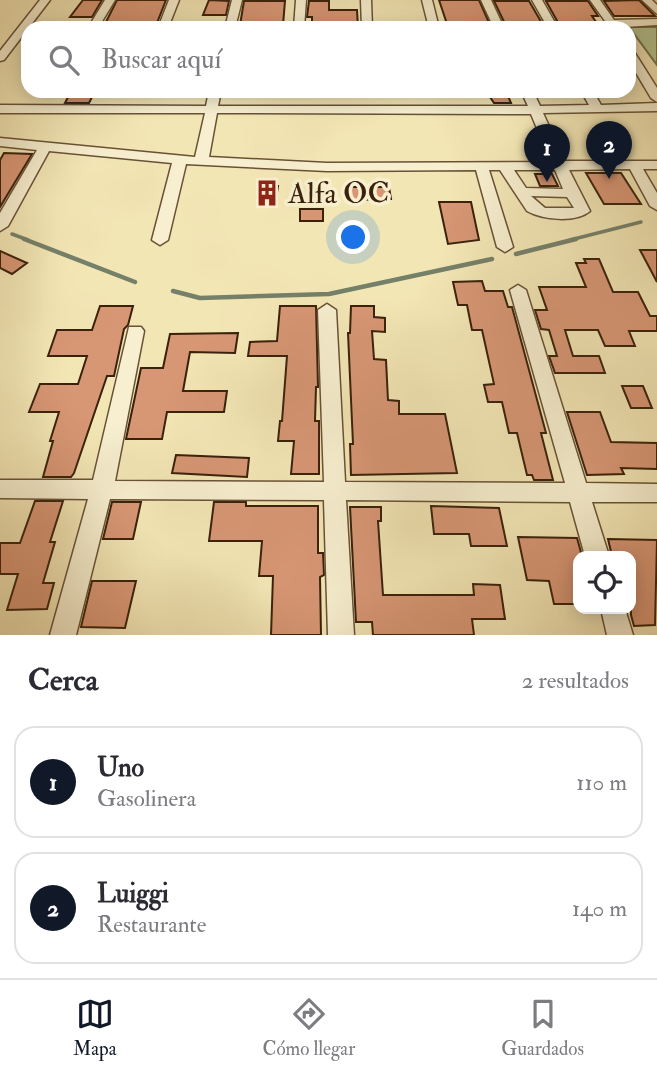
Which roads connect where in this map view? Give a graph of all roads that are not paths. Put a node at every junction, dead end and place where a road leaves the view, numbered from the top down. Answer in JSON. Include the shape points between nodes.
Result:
{"nodes":[{"id":1,"x":45,"y":0,"type":"edge"},
{"id":2,"x":110,"y":0,"type":"edge"},
{"id":3,"x":174,"y":0,"type":"edge"},
{"id":4,"x":237,"y":0,"type":"edge"},
{"id":5,"x":301,"y":0,"type":"edge"},
{"id":6,"x":366,"y":0,"type":"edge"},
{"id":7,"x":427,"y":0,"type":"edge"},
{"id":8,"x":486,"y":0,"type":"edge"},
{"id":9,"x":537,"y":0,"type":"edge"},
{"id":10,"x":595,"y":0,"type":"edge"},
{"id":11,"x":647,"y":0,"type":"edge"},
{"id":12,"x":657,"y":11,"type":"edge"},
{"id":13,"x":29,"y":21,"type":"edge"},
{"id":14,"x":97,"y":21,"type":"edge"},
{"id":15,"x":166,"y":21,"type":"edge"},
{"id":16,"x":232,"y":21,"type":"edge"},
{"id":17,"x":300,"y":21,"type":"edge"},
{"id":18,"x":367,"y":21,"type":"edge"},
{"id":19,"x":432,"y":21,"type":"edge"},
{"id":20,"x":496,"y":21,"type":"edge"},
{"id":21,"x":549,"y":21,"type":"edge"},
{"id":22,"x":610,"y":21,"type":"edge"},
{"id":23,"x":657,"y":22,"type":"edge"},
{"id":24,"x":636,"y":23,"type":"edge"},
{"id":25,"x":21,"y":31,"type":"edge"},
{"id":26,"x":0,"y":58,"type":"edge"},
{"id":27,"x":636,"y":64,"type":"edge"},
{"id":28,"x":213,"y":98,"type":"edge"},
{"id":29,"x":530,"y":98,"type":"edge"},
{"id":30,"x":591,"y":98,"type":"edge"},
{"id":31,"x":657,"y":98,"type":"edge"},
{"id":32,"x":657,"y":107,"type":"edge"},
{"id":33,"x":597,"y":108,"type":"junction"},
{"id":34,"x":0,"y":109,"type":"edge"},
{"id":35,"x":210,"y":109,"type":"junction"},
{"id":36,"x":536,"y":110,"type":"junction"},
{"id":37,"x":0,"y":142,"type":"edge"},
{"id":38,"x":46,"y":145,"type":"junction"},
{"id":39,"x":180,"y":160,"type":"junction"},
{"id":40,"x":201,"y":162,"type":"junction"},
{"id":41,"x":481,"y":165,"type":"junction"},
{"id":42,"x":634,"y":165,"type":"junction"},
{"id":43,"x":657,"y":165,"type":"edge"},
{"id":44,"x":504,"y":166,"type":"junction"},
{"id":45,"x":560,"y":166,"type":"junction"},
{"id":46,"x":522,"y":192,"type":"junction"},
{"id":47,"x":572,"y":192,"type":"junction"},
{"id":48,"x":657,"y":206,"type":"edge"},
{"id":49,"x":0,"y":226,"type":"edge"},
{"id":50,"x":160,"y":240,"type":"dead end"},
{"id":51,"x":505,"y":247,"type":"dead end"},
{"id":52,"x":518,"y":290,"type":"dead end"},
{"id":53,"x":327,"y":310,"type":"dead end"},
{"id":54,"x":135,"y":331,"type":"dead end"},
{"id":55,"x":0,"y":489,"type":"edge"},
{"id":56,"x":102,"y":489,"type":"junction"},
{"id":57,"x":336,"y":491,"type":"junction"},
{"id":58,"x":578,"y":492,"type":"junction"},
{"id":59,"x":657,"y":493,"type":"edge"},
{"id":60,"x":596,"y":551,"type":"edge"},
{"id":61,"x":614,"y":614,"type":"edge"},
{"id":62,"x":63,"y":635,"type":"edge"},
{"id":63,"x":341,"y":635,"type":"edge"},
{"id":64,"x":620,"y":635,"type":"edge"}],
"edges":[{"from":1,"to":13,"type":"street"},
{"from":2,"to":14,"type":"street"},
{"from":3,"to":15,"type":"street"},
{"from":4,"to":16,"type":"street"},
{"from":5,"to":17,"type":"street"},
{"from":6,"to":18,"type":"street"},
{"from":7,"to":19,"type":"street"},
{"from":8,"to":20,"type":"street"},
{"from":9,"to":21,"type":"street"},
{"from":10,"to":22,"type":"street"},
{"from":11,"to":12,"type":"street"},
{"from":23,"to":24,"type":"street"},
{"from":25,"to":26,"type":"street"},
{"from":27,"to":31,"type":"street"},
{"from":28,"to":35,"type":"street"},
{"from":29,"to":36,"type":"street"},
{"from":30,"to":33,"type":"street"},
{"from":32,"to":33,"type":"street"},
{"from":33,"to":36,"type":"street"},
{"from":34,"to":35,"type":"street","via":[[47,103]]},
{"from":35,"to":36,"type":"street","via":[[292,103],[453,104]]},
{"from":35,"to":40,"type":"street"},
{"from":36,"to":45,"type":"street"},
{"from":37,"to":38,"type":"street"},
{"from":38,"to":39,"type":"street"},
{"from":38,"to":49,"type":"street"},
{"from":39,"to":40,"type":"street"},
{"from":39,"to":50,"type":"street"},
{"from":40,"to":41,"type":"street","via":[[327,167]]},
{"from":41,"to":44,"type":"street"},
{"from":41,"to":51,"type":"street"},
{"from":42,"to":43,"type":"street"},
{"from":42,"to":45,"type":"street"},
{"from":42,"to":48,"type":"street"},
{"from":44,"to":45,"type":"street"},
{"from":44,"to":46,"type":"street"},
{"from":45,"to":47,"type":"street"},
{"from":46,"to":47,"type":"street"},
{"from":46,"to":47,"type":"street","via":[[535,211],[583,211]]},
{"from":52,"to":58,"type":"street"},
{"from":53,"to":57,"type":"street"},
{"from":54,"to":56,"type":"street"},
{"from":55,"to":56,"type":"street"},
{"from":56,"to":57,"type":"street"},
{"from":56,"to":62,"type":"street"},
{"from":57,"to":58,"type":"street"},
{"from":57,"to":63,"type":"street"},
{"from":58,"to":59,"type":"street"},
{"from":58,"to":60,"type":"street"},
{"from":61,"to":64,"type":"street"}]}
